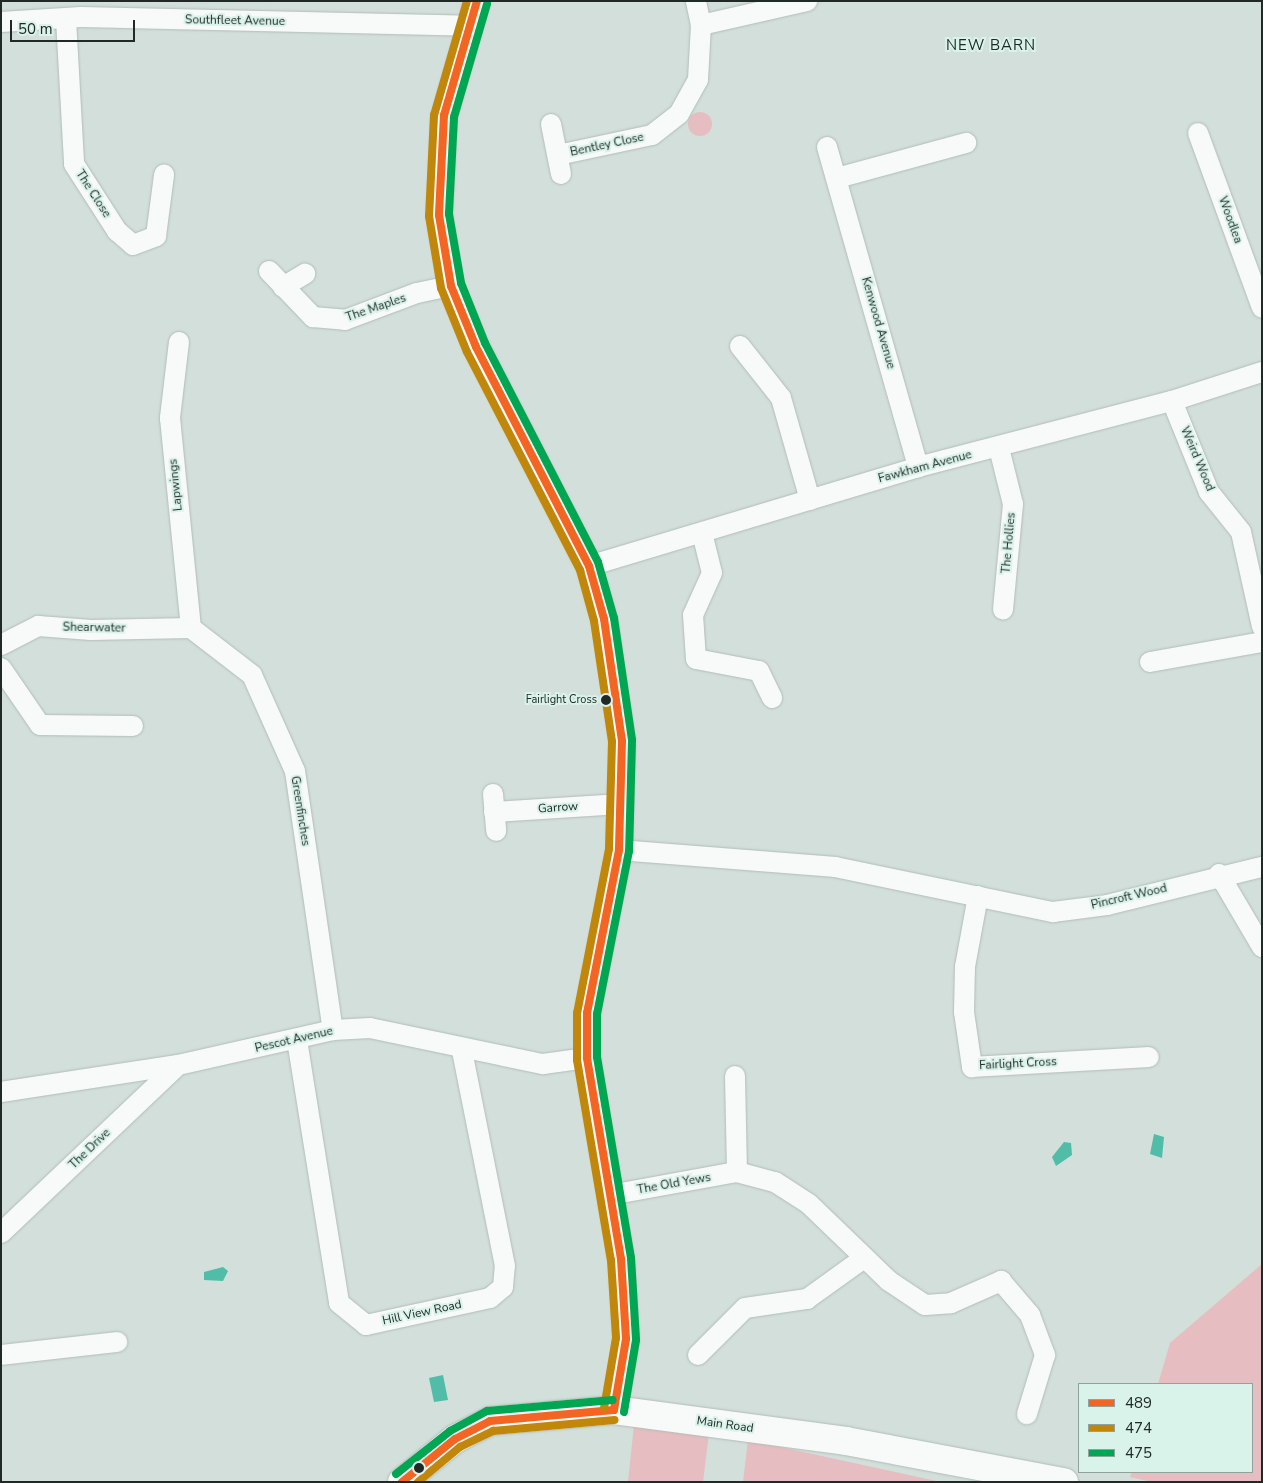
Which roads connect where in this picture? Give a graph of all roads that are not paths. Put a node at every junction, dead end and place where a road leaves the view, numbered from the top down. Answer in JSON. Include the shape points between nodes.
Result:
{"nodes":[{"id":1,"x":477,"y":1,"type":"edge"},
{"id":2,"x":696,"y":1,"type":"edge"},
{"id":3,"x":807,"y":1,"type":"edge"},
{"id":4,"x":75,"y":12,"type":"edge"},
{"id":5,"x":1,"y":22,"type":"edge"},
{"id":6,"x":470,"y":26,"type":"junction"},
{"id":7,"x":700,"y":26,"type":"junction"},
{"id":8,"x":552,"y":124,"type":"dead end"},
{"id":9,"x":1198,"y":133,"type":"dead end"},
{"id":10,"x":966,"y":143,"type":"dead end"},
{"id":11,"x":827,"y":147,"type":"dead end"},
{"id":12,"x":164,"y":175,"type":"dead end"},
{"id":13,"x":838,"y":178,"type":"junction"},
{"id":14,"x":269,"y":270,"type":"dead end"},
{"id":15,"x":305,"y":274,"type":"dead end"},
{"id":16,"x":451,"y":286,"type":"junction"},
{"id":17,"x":283,"y":287,"type":"junction"},
{"id":18,"x":1262,"y":308,"type":"edge"},
{"id":19,"x":179,"y":342,"type":"dead end"},
{"id":20,"x":740,"y":346,"type":"dead end"},
{"id":21,"x":1262,"y":372,"type":"edge"},
{"id":22,"x":1172,"y":400,"type":"junction"},
{"id":23,"x":999,"y":448,"type":"junction"},
{"id":24,"x":918,"y":467,"type":"junction"},
{"id":25,"x":810,"y":500,"type":"junction"},
{"id":26,"x":702,"y":533,"type":"junction"},
{"id":27,"x":589,"y":566,"type":"junction"},
{"id":28,"x":1003,"y":610,"type":"dead end"},
{"id":29,"x":1262,"y":627,"type":"edge"},
{"id":30,"x":191,"y":628,"type":"junction"},
{"id":31,"x":1262,"y":642,"type":"edge"},
{"id":32,"x":1,"y":644,"type":"edge"},
{"id":33,"x":1150,"y":662,"type":"dead end"},
{"id":34,"x":1,"y":668,"type":"edge"},
{"id":35,"x":772,"y":698,"type":"dead end"},
{"id":36,"x":132,"y":726,"type":"dead end"},
{"id":37,"x":621,"y":804,"type":"junction"},
{"id":38,"x":494,"y":812,"type":"dead end"},
{"id":39,"x":620,"y":850,"type":"junction"},
{"id":40,"x":1262,"y":866,"type":"edge"},
{"id":41,"x":1219,"y":874,"type":"junction"},
{"id":42,"x":978,"y":896,"type":"junction"},
{"id":43,"x":1262,"y":947,"type":"edge"},
{"id":44,"x":333,"y":1030,"type":"junction"},
{"id":45,"x":297,"y":1040,"type":"junction"},
{"id":46,"x":462,"y":1050,"type":"junction"},
{"id":47,"x":587,"y":1058,"type":"junction"},
{"id":48,"x":1149,"y":1058,"type":"dead end"},
{"id":49,"x":178,"y":1065,"type":"junction"},
{"id":50,"x":735,"y":1076,"type":"dead end"},
{"id":51,"x":1,"y":1092,"type":"edge"},
{"id":52,"x":737,"y":1172,"type":"junction"},
{"id":53,"x":610,"y":1195,"type":"junction"},
{"id":54,"x":1,"y":1233,"type":"edge"},
{"id":55,"x":864,"y":1258,"type":"junction"},
{"id":56,"x":117,"y":1342,"type":"dead end"},
{"id":57,"x":1,"y":1355,"type":"edge"},
{"id":58,"x":698,"y":1355,"type":"dead end"},
{"id":59,"x":614,"y":1410,"type":"junction"},
{"id":60,"x":1027,"y":1414,"type":"dead end"},
{"id":61,"x":402,"y":1482,"type":"edge"},
{"id":62,"x":1064,"y":1482,"type":"edge"}],
"edges":[{"from":1,"to":6,"type":"street"},
{"from":2,"to":7,"type":"street","name":"Bentley Close"},
{"from":3,"to":7,"type":"street"},
{"from":4,"to":5,"type":"street","name":"Southfleet Avenue"},
{"from":4,"to":6,"type":"street","name":"Southfleet Avenue"},
{"from":4,"to":12,"type":"street","name":"The Close","via":[[74,164],[112,224],[133,245],[156,236]]},
{"from":6,"to":16,"type":"street","via":[[444,115],[439,215]]},
{"from":7,"to":8,"type":"street","name":"Bentley Close","via":[[696,88],[673,120],[652,135],[559,164]]},
{"from":9,"to":18,"type":"street","name":"Woodlea"},
{"from":10,"to":13,"type":"street"},
{"from":11,"to":13,"type":"street","name":"Kenwood Avenue"},
{"from":13,"to":24,"type":"street","name":"Kenwood Avenue"},
{"from":14,"to":17,"type":"street","name":"The Maples"},
{"from":15,"to":17,"type":"street"},
{"from":16,"to":17,"type":"street","name":"The Maples","via":[[416,293],[345,320],[313,317]]},
{"from":16,"to":27,"type":"street","via":[[476,347]]},
{"from":19,"to":30,"type":"street","name":"Lapwings","via":[[170,418]]},
{"from":20,"to":25,"type":"street","via":[[781,398]]},
{"from":21,"to":22,"type":"street","name":"Fawkham Avenue"},
{"from":22,"to":23,"type":"street","name":"Fawkham Avenue"},
{"from":22,"to":29,"type":"street","name":"Weird Wood","via":[[1209,492],[1242,532]]},
{"from":23,"to":24,"type":"street","name":"Fawkham Avenue"},
{"from":23,"to":28,"type":"street","name":"The Hollies","via":[[1013,504]]},
{"from":24,"to":25,"type":"street","name":"Fawkham Avenue"},
{"from":25,"to":26,"type":"street","name":"Fawkham Avenue"},
{"from":26,"to":27,"type":"street","name":"Fawkham Avenue"},
{"from":26,"to":35,"type":"street","via":[[712,573],[692,615],[696,659],[760,671]]},
{"from":27,"to":37,"type":"street","via":[[604,619],[622,741]]},
{"from":30,"to":32,"type":"street","name":"Shearwater","via":[[91,630],[38,626]]},
{"from":30,"to":44,"type":"street","name":"Greenfinches","via":[[252,675],[295,771]]},
{"from":31,"to":33,"type":"street"},
{"from":34,"to":36,"type":"street","via":[[40,725]]},
{"from":37,"to":38,"type":"street","name":"Garrow"},
{"from":37,"to":39,"type":"street"},
{"from":39,"to":42,"type":"street","via":[[835,867]]},
{"from":39,"to":47,"type":"street","via":[[587,1013]]},
{"from":40,"to":41,"type":"street","name":"Pincroft Wood"},
{"from":41,"to":42,"type":"street","name":"Pincroft Wood","via":[[1107,905],[1053,912]]},
{"from":41,"to":43,"type":"street"},
{"from":42,"to":48,"type":"street","name":"Fairlight Cross","via":[[965,967],[964,1012],[972,1066]]},
{"from":44,"to":45,"type":"street","name":"Pescot Avenue"},
{"from":44,"to":46,"type":"street","name":"Pescot Avenue","via":[[370,1028]]},
{"from":45,"to":46,"type":"street","name":"Hill View Road","via":[[339,1303],[366,1324],[490,1298],[503,1287],[505,1266]]},
{"from":45,"to":49,"type":"street","name":"Pescot Avenue"},
{"from":46,"to":47,"type":"street","name":"Pescot Avenue","via":[[543,1064]]},
{"from":47,"to":53,"type":"street"},
{"from":49,"to":51,"type":"street","name":"Pescot Avenue"},
{"from":49,"to":54,"type":"street","name":"The Drive"},
{"from":50,"to":52,"type":"street"},
{"from":52,"to":53,"type":"street","name":"The Old Yews"},
{"from":52,"to":55,"type":"street","name":"The Old Yews","via":[[775,1182],[810,1204]]},
{"from":53,"to":59,"type":"street","via":[[626,1339]]},
{"from":55,"to":58,"type":"street","via":[[807,1299],[745,1308]]},
{"from":55,"to":60,"type":"street","name":"The Old Yews","via":[[925,1304],[951,1303],[1001,1282],[1030,1315],[1045,1355]]},
{"from":56,"to":57,"type":"street"},
{"from":59,"to":61,"type":"main road","name":"Main Road","via":[[490,1421],[455,1439]]},
{"from":59,"to":62,"type":"main road","name":"Main Road","via":[[846,1441]]}]}
